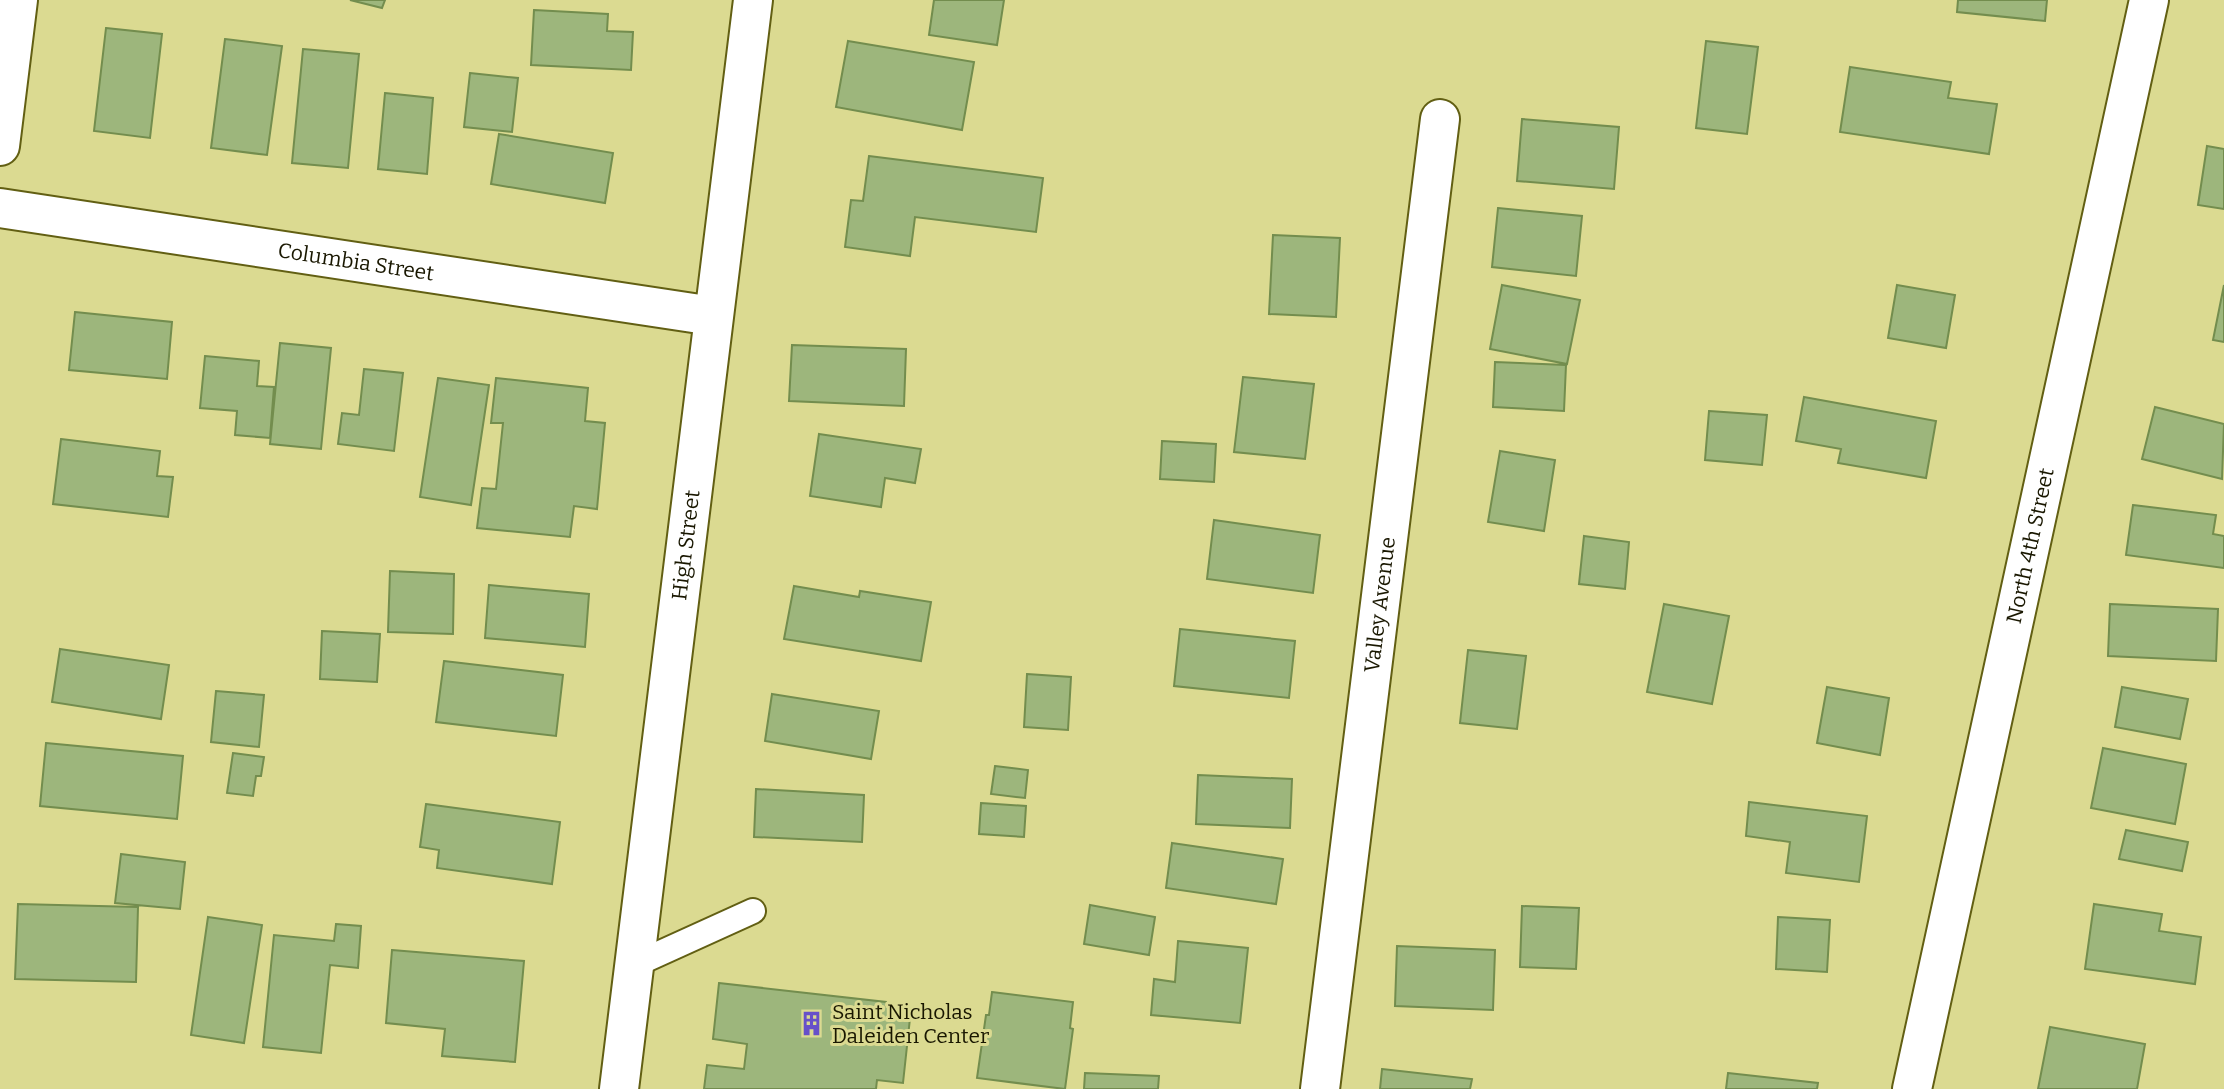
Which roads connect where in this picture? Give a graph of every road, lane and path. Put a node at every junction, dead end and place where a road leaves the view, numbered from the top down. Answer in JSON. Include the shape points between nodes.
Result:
{"nodes":[{"id":1,"x":18,"y":0,"type":"edge"},
{"id":2,"x":753,"y":0,"type":"edge"},
{"id":3,"x":2149,"y":0,"type":"edge"},
{"id":4,"x":1440,"y":119,"type":"dead end"},
{"id":5,"x":0,"y":146,"type":"edge"},
{"id":6,"x":0,"y":208,"type":"edge"},
{"id":7,"x":713,"y":316,"type":"junction"},
{"id":8,"x":752,"y":911,"type":"dead end"},
{"id":9,"x":634,"y":965,"type":"junction"},
{"id":10,"x":619,"y":1089,"type":"edge"},
{"id":11,"x":1320,"y":1089,"type":"edge"},
{"id":12,"x":1912,"y":1089,"type":"edge"}],
"edges":[{"from":1,"to":5,"type":"street"},
{"from":2,"to":7,"type":"street","name":"High Street"},
{"from":3,"to":12,"type":"street","name":"North 4th Street"},
{"from":4,"to":11,"type":"street","name":"Valley Avenue"},
{"from":6,"to":7,"type":"street","name":"Columbia Street"},
{"from":7,"to":9,"type":"street","name":"High Street"},
{"from":8,"to":9,"type":"lane"},
{"from":9,"to":10,"type":"street","name":"High Street"}]}
